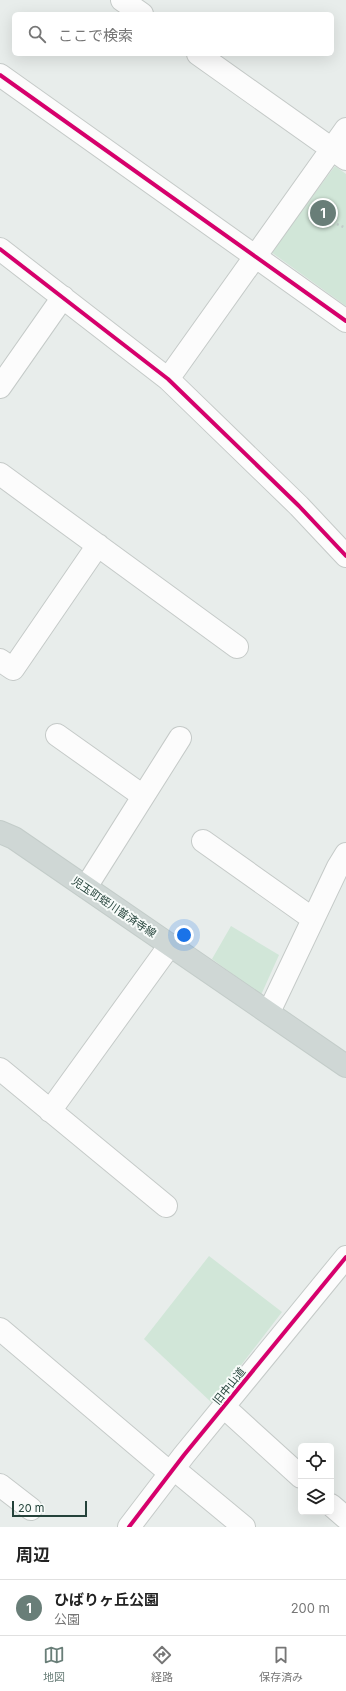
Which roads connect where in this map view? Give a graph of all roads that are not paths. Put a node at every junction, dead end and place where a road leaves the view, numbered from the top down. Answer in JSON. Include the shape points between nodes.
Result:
{"nodes":[{"id":1,"x":122,"y":0,"type":"edge"},
{"id":2,"x":139,"y":12,"type":"edge"},
{"id":3,"x":201,"y":56,"type":"edge"},
{"id":4,"x":0,"y":75,"type":"edge"},
{"id":5,"x":346,"y":129,"type":"edge"},
{"id":6,"x":339,"y":154,"type":"edge"},
{"id":7,"x":0,"y":249,"type":"edge"},
{"id":8,"x":255,"y":256,"type":"junction"},
{"id":9,"x":63,"y":297,"type":"junction"},
{"id":10,"x":346,"y":321,"type":"edge"},
{"id":11,"x":168,"y":379,"type":"junction"},
{"id":12,"x":0,"y":386,"type":"edge"},
{"id":13,"x":0,"y":474,"type":"edge"},
{"id":14,"x":98,"y":545,"type":"junction"},
{"id":15,"x":346,"y":556,"type":"edge"},
{"id":16,"x":237,"y":647,"type":"dead end"},
{"id":17,"x":0,"y":660,"type":"edge"},
{"id":18,"x":57,"y":735,"type":"dead end"},
{"id":19,"x":180,"y":738,"type":"dead end"},
{"id":20,"x":143,"y":796,"type":"junction"},
{"id":21,"x":0,"y":832,"type":"edge"},
{"id":22,"x":202,"y":841,"type":"dead end"},
{"id":23,"x":343,"y":864,"type":"edge"},
{"id":24,"x":86,"y":887,"type":"junction"},
{"id":25,"x":313,"y":919,"type":"junction"},
{"id":26,"x":170,"y":945,"type":"junction"},
{"id":27,"x":269,"y":1012,"type":"junction"},
{"id":28,"x":346,"y":1066,"type":"edge"},
{"id":29,"x":0,"y":1069,"type":"edge"},
{"id":30,"x":50,"y":1111,"type":"junction"},
{"id":31,"x":166,"y":1206,"type":"dead end"},
{"id":32,"x":346,"y":1257,"type":"edge"},
{"id":33,"x":0,"y":1329,"type":"edge"},
{"id":34,"x":224,"y":1407,"type":"junction"},
{"id":35,"x":172,"y":1471,"type":"junction"},
{"id":36,"x":298,"y":1474,"type":"edge"},
{"id":37,"x":0,"y":1485,"type":"edge"},
{"id":38,"x":334,"y":1508,"type":"edge"},
{"id":39,"x":31,"y":1509,"type":"dead end"},
{"id":40,"x":346,"y":1518,"type":"edge"},
{"id":41,"x":136,"y":1524,"type":"edge"},
{"id":42,"x":244,"y":1527,"type":"edge"}],
"edges":[{"from":1,"to":2,"type":"street"},
{"from":3,"to":6,"type":"street"},
{"from":4,"to":8,"type":"street"},
{"from":5,"to":6,"type":"street"},
{"from":6,"to":8,"type":"street","via":[[295,201]]},
{"from":7,"to":9,"type":"street"},
{"from":8,"to":10,"type":"street"},
{"from":8,"to":11,"type":"street"},
{"from":9,"to":11,"type":"street"},
{"from":9,"to":12,"type":"street"},
{"from":11,"to":15,"type":"street","via":[[299,506]]},
{"from":13,"to":14,"type":"street"},
{"from":14,"to":16,"type":"street"},
{"from":14,"to":17,"type":"street","via":[[13,669]]},
{"from":18,"to":20,"type":"street"},
{"from":19,"to":20,"type":"street"},
{"from":20,"to":24,"type":"street"},
{"from":21,"to":24,"type":"main road","name":"児玉町蛭川普済寺線","via":[[14,838]]},
{"from":22,"to":25,"type":"street"},
{"from":23,"to":25,"type":"street"},
{"from":24,"to":26,"type":"main road","name":"児玉町蛭川普済寺線"},
{"from":25,"to":27,"type":"street"},
{"from":26,"to":27,"type":"main road","name":"児玉町蛭川普済寺線"},
{"from":26,"to":30,"type":"street"},
{"from":27,"to":28,"type":"main road","name":"児玉町蛭川普済寺線"},
{"from":29,"to":30,"type":"street"},
{"from":30,"to":31,"type":"street"},
{"from":32,"to":34,"type":"street","name":"旧中山道"},
{"from":33,"to":35,"type":"street"},
{"from":34,"to":35,"type":"street","name":"旧中山道"},
{"from":34,"to":36,"type":"street"},
{"from":35,"to":41,"type":"street","name":"旧中山道"},
{"from":35,"to":42,"type":"street"},
{"from":37,"to":39,"type":"street"},
{"from":38,"to":40,"type":"street"}]}
